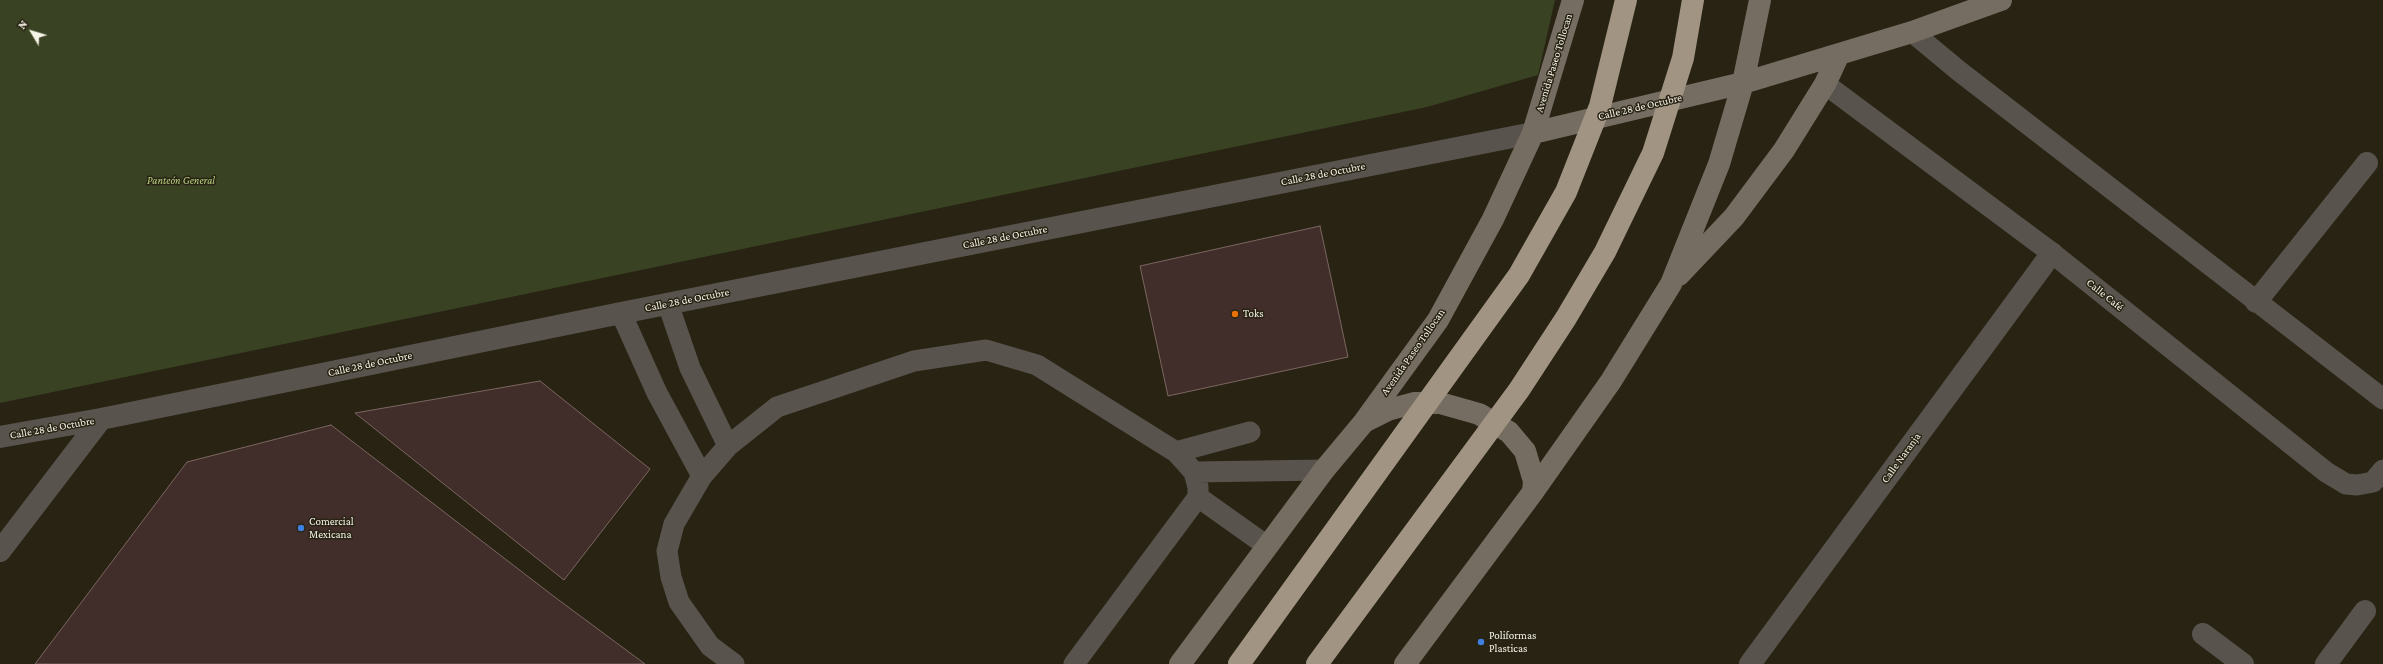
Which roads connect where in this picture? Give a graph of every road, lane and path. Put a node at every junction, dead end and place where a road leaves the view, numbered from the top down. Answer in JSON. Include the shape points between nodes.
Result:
{"nodes":[{"id":1,"x":1573,"y":0,"type":"edge"},
{"id":2,"x":1626,"y":0,"type":"edge"},
{"id":3,"x":1693,"y":0,"type":"edge"},
{"id":4,"x":1760,"y":0,"type":"edge"},
{"id":5,"x":2001,"y":0,"type":"edge"},
{"id":6,"x":1912,"y":32,"type":"junction"},
{"id":7,"x":1839,"y":54,"type":"junction"},
{"id":8,"x":1743,"y":83,"type":"junction"},
{"id":9,"x":1825,"y":84,"type":"junction"},
{"id":10,"x":1533,"y":133,"type":"junction"},
{"id":11,"x":2367,"y":163,"type":"dead end"},
{"id":12,"x":2052,"y":252,"type":"junction"},
{"id":13,"x":1671,"y":284,"type":"junction"},
{"id":14,"x":2256,"y":302,"type":"junction"},
{"id":15,"x":668,"y":304,"type":"junction"},
{"id":16,"x":621,"y":313,"type":"junction"},
{"id":17,"x":2383,"y":399,"type":"edge"},
{"id":18,"x":101,"y":419,"type":"junction"},
{"id":19,"x":1364,"y":422,"type":"junction"},
{"id":20,"x":1250,"y":432,"type":"dead end"},
{"id":21,"x":0,"y":437,"type":"edge"},
{"id":22,"x":728,"y":446,"type":"junction"},
{"id":23,"x":1176,"y":452,"type":"junction"},
{"id":24,"x":1324,"y":470,"type":"junction"},
{"id":25,"x":2383,"y":470,"type":"edge"},
{"id":26,"x":1194,"y":472,"type":"junction"},
{"id":27,"x":702,"y":476,"type":"junction"},
{"id":28,"x":1533,"y":492,"type":"junction"},
{"id":29,"x":1198,"y":496,"type":"junction"},
{"id":30,"x":1267,"y":546,"type":"junction"},
{"id":31,"x":0,"y":551,"type":"edge"},
{"id":32,"x":2365,"y":611,"type":"dead end"},
{"id":33,"x":2203,"y":634,"type":"dead end"},
{"id":34,"x":734,"y":664,"type":"edge"},
{"id":35,"x":1074,"y":664,"type":"edge"},
{"id":36,"x":1180,"y":664,"type":"edge"},
{"id":37,"x":1239,"y":664,"type":"edge"},
{"id":38,"x":1317,"y":664,"type":"edge"},
{"id":39,"x":1405,"y":664,"type":"edge"},
{"id":40,"x":1750,"y":664,"type":"edge"},
{"id":41,"x":2243,"y":664,"type":"edge"},
{"id":42,"x":2326,"y":664,"type":"edge"}],
"edges":[{"from":1,"to":10,"type":"main road","name":"Avenida Paseo Tollocan"},
{"from":2,"to":37,"type":"highway","bridge":true,"via":[[1600,106],[1566,192],[1519,275]]},
{"from":3,"to":38,"type":"highway","bridge":true,"via":[[1683,58],[1653,153],[1605,252],[1519,390]]},
{"from":4,"to":8,"type":"main road"},
{"from":5,"to":6,"type":"main road","name":"Calle 28 de Octubre"},
{"from":6,"to":7,"type":"main road","name":"Calle 28 de Octubre"},
{"from":6,"to":14,"type":"lane"},
{"from":7,"to":8,"type":"main road","name":"Calle 28 de Octubre"},
{"from":7,"to":9,"type":"main road"},
{"from":8,"to":10,"type":"main road","name":"Calle 28 de Octubre"},
{"from":8,"to":13,"type":"main road","via":[[1719,164]]},
{"from":9,"to":12,"type":"lane","name":"Calle Café"},
{"from":9,"to":13,"type":"main road","via":[[1784,150],[1734,217]]},
{"from":10,"to":15,"type":"street","name":"Calle 28 de Octubre"},
{"from":10,"to":19,"type":"main road","name":"Avenida Paseo Tollocan","via":[[1493,219],[1438,320]]},
{"from":11,"to":14,"type":"street"},
{"from":12,"to":25,"type":"lane","name":"Calle Café","via":[[2326,472],[2346,484],[2357,485],[2373,482]]},
{"from":12,"to":40,"type":"street","name":"Calle Naranja"},
{"from":13,"to":28,"type":"main road","via":[[1611,381]]},
{"from":14,"to":17,"type":"lane"},
{"from":15,"to":16,"type":"street","name":"Calle 28 de Octubre"},
{"from":15,"to":22,"type":"lane","via":[[690,368]]},
{"from":16,"to":18,"type":"street","name":"Calle 28 de Octubre"},
{"from":16,"to":27,"type":"lane","via":[[657,393]]},
{"from":18,"to":21,"type":"street","name":"Calle 28 de Octubre"},
{"from":18,"to":31,"type":"street"},
{"from":19,"to":24,"type":"main road","name":"Avenida Paseo Tollocan"},
{"from":19,"to":28,"type":"main road","via":[[1388,410],[1414,403],[1440,403],[1479,414],[1517,439],[1530,465],[1534,480]]},
{"from":20,"to":23,"type":"lane"},
{"from":22,"to":23,"type":"lane","via":[[777,407],[914,361],[986,350],[1037,365]]},
{"from":22,"to":27,"type":"lane"},
{"from":23,"to":26,"type":"lane"},
{"from":24,"to":26,"type":"lane"},
{"from":24,"to":30,"type":"main road","name":"Avenida Paseo Tollocan"},
{"from":26,"to":29,"type":"lane"},
{"from":27,"to":34,"type":"lane","via":[[674,524],[667,551],[671,577],[679,602],[710,646]]},
{"from":28,"to":39,"type":"main road"},
{"from":29,"to":30,"type":"lane"},
{"from":29,"to":35,"type":"lane"},
{"from":30,"to":36,"type":"main road","name":"Avenida Paseo Tollocan"},
{"from":32,"to":42,"type":"street"},
{"from":33,"to":41,"type":"street"}]}
